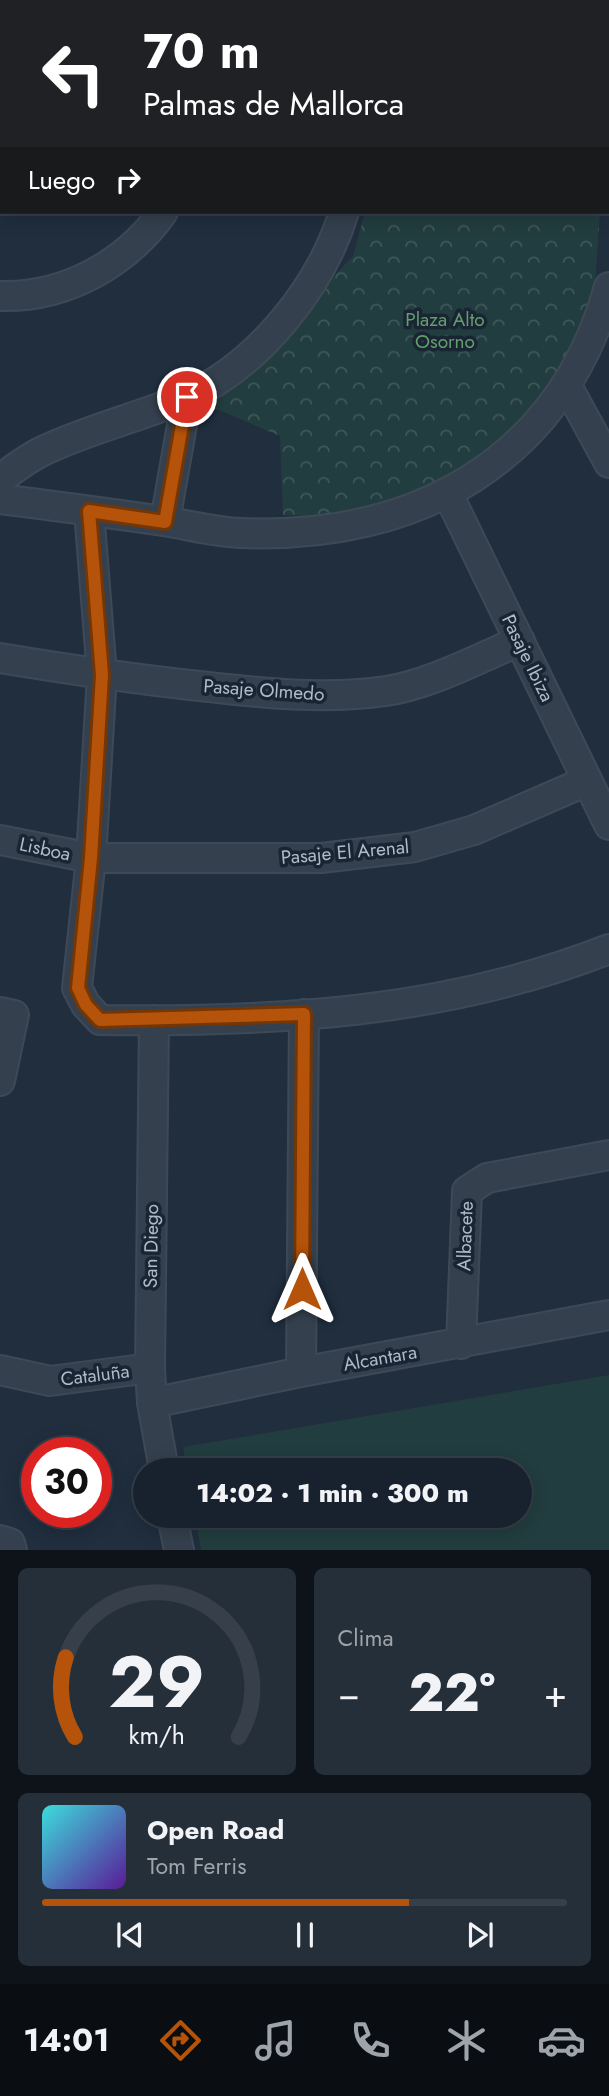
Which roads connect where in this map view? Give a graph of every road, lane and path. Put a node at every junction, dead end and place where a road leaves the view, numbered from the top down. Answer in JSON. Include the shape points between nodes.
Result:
{"nodes":[{"id":1,"x":161,"y":214,"type":"edge"},
{"id":2,"x":343,"y":214,"type":"edge"},
{"id":3,"x":609,"y":287,"type":"edge"},
{"id":4,"x":0,"y":296,"type":"edge"},
{"id":5,"x":567,"y":386,"type":"junction"},
{"id":6,"x":187,"y":397,"type":"junction"},
{"id":7,"x":609,"y":463,"type":"edge"},
{"id":8,"x":0,"y":479,"type":"edge"},
{"id":9,"x":447,"y":492,"type":"junction"},
{"id":10,"x":0,"y":499,"type":"edge"},
{"id":11,"x":89,"y":511,"type":"junction"},
{"id":12,"x":165,"y":522,"type":"junction"},
{"id":13,"x":520,"y":641,"type":"junction"},
{"id":14,"x":0,"y":658,"type":"edge"},
{"id":15,"x":102,"y":675,"type":"junction"},
{"id":16,"x":587,"y":781,"type":"junction"},
{"id":17,"x":609,"y":825,"type":"edge"},
{"id":18,"x":0,"y":840,"type":"edge"},
{"id":19,"x":91,"y":858,"type":"junction"},
{"id":20,"x":609,"y":949,"type":"edge"},
{"id":21,"x":7,"y":1013,"type":"edge"},
{"id":22,"x":304,"y":1014,"type":"junction"},
{"id":23,"x":154,"y":1020,"type":"junction"},
{"id":24,"x":0,"y":1081,"type":"edge"},
{"id":25,"x":609,"y":1155,"type":"edge"},
{"id":26,"x":609,"y":1315,"type":"edge"},
{"id":27,"x":461,"y":1344,"type":"junction"},
{"id":28,"x":150,"y":1368,"type":"junction"},
{"id":29,"x":0,"y":1370,"type":"edge"},
{"id":30,"x":301,"y":1372,"type":"junction"},
{"id":31,"x":152,"y":1403,"type":"junction"},
{"id":32,"x":162,"y":1458,"type":"edge"},
{"id":33,"x":174,"y":1528,"type":"edge"},
{"id":34,"x":0,"y":1541,"type":"edge"},
{"id":35,"x":12,"y":1550,"type":"edge"},
{"id":36,"x":179,"y":1550,"type":"edge"}],
"edges":[{"from":1,"to":4,"type":"street","via":[[144,236],[103,269],[55,289]]},
{"from":2,"to":6,"type":"street","via":[[330,247],[293,307],[245,358]]},
{"from":3,"to":5,"type":"street","via":[[594,334]]},
{"from":5,"to":7,"type":"street"},
{"from":5,"to":9,"type":"street","via":[[531,433],[509,453]]},
{"from":6,"to":8,"type":"street","via":[[43,450]]},
{"from":6,"to":12,"type":"street"},
{"from":9,"to":12,"type":"street","via":[[382,517],[313,531],[239,533]]},
{"from":9,"to":13,"type":"street","name":"Pasaje Ibiza"},
{"from":10,"to":11,"type":"street"},
{"from":11,"to":12,"type":"street"},
{"from":11,"to":15,"type":"street"},
{"from":13,"to":15,"type":"street","name":"Pasaje Olmedo","via":[[388,691],[259,693]]},
{"from":13,"to":16,"type":"street","name":"Pasaje Ibiza"},
{"from":14,"to":15,"type":"street","name":"Pasaje Olmedo"},
{"from":15,"to":19,"type":"street"},
{"from":16,"to":17,"type":"street","name":"Pasaje Ibiza"},
{"from":16,"to":19,"type":"street","name":"Pasaje El Arenal","via":[[474,831],[415,847],[321,858]]},
{"from":18,"to":19,"type":"street","name":"Lisboa"},
{"from":19,"to":23,"type":"street","via":[[78,988],[100,1020]]},
{"from":20,"to":22,"type":"street","via":[[470,993]]},
{"from":21,"to":24,"type":"street"},
{"from":22,"to":23,"type":"street"},
{"from":22,"to":30,"type":"street"},
{"from":23,"to":28,"type":"street","name":"San Diego"},
{"from":25,"to":27,"type":"street","name":"Albacete","via":[[487,1178],[467,1191]]},
{"from":26,"to":27,"type":"street","name":"Alcantara"},
{"from":27,"to":30,"type":"street","name":"Alcantara"},
{"from":28,"to":29,"type":"street","name":"Cataluña","via":[[50,1381]]},
{"from":28,"to":31,"type":"street","name":"San Diego"},
{"from":30,"to":31,"type":"street","name":"Alcantara"},
{"from":31,"to":32,"type":"street","name":"San Diego"},
{"from":33,"to":36,"type":"street"},
{"from":34,"to":35,"type":"street","via":[[10,1543]]}]}
